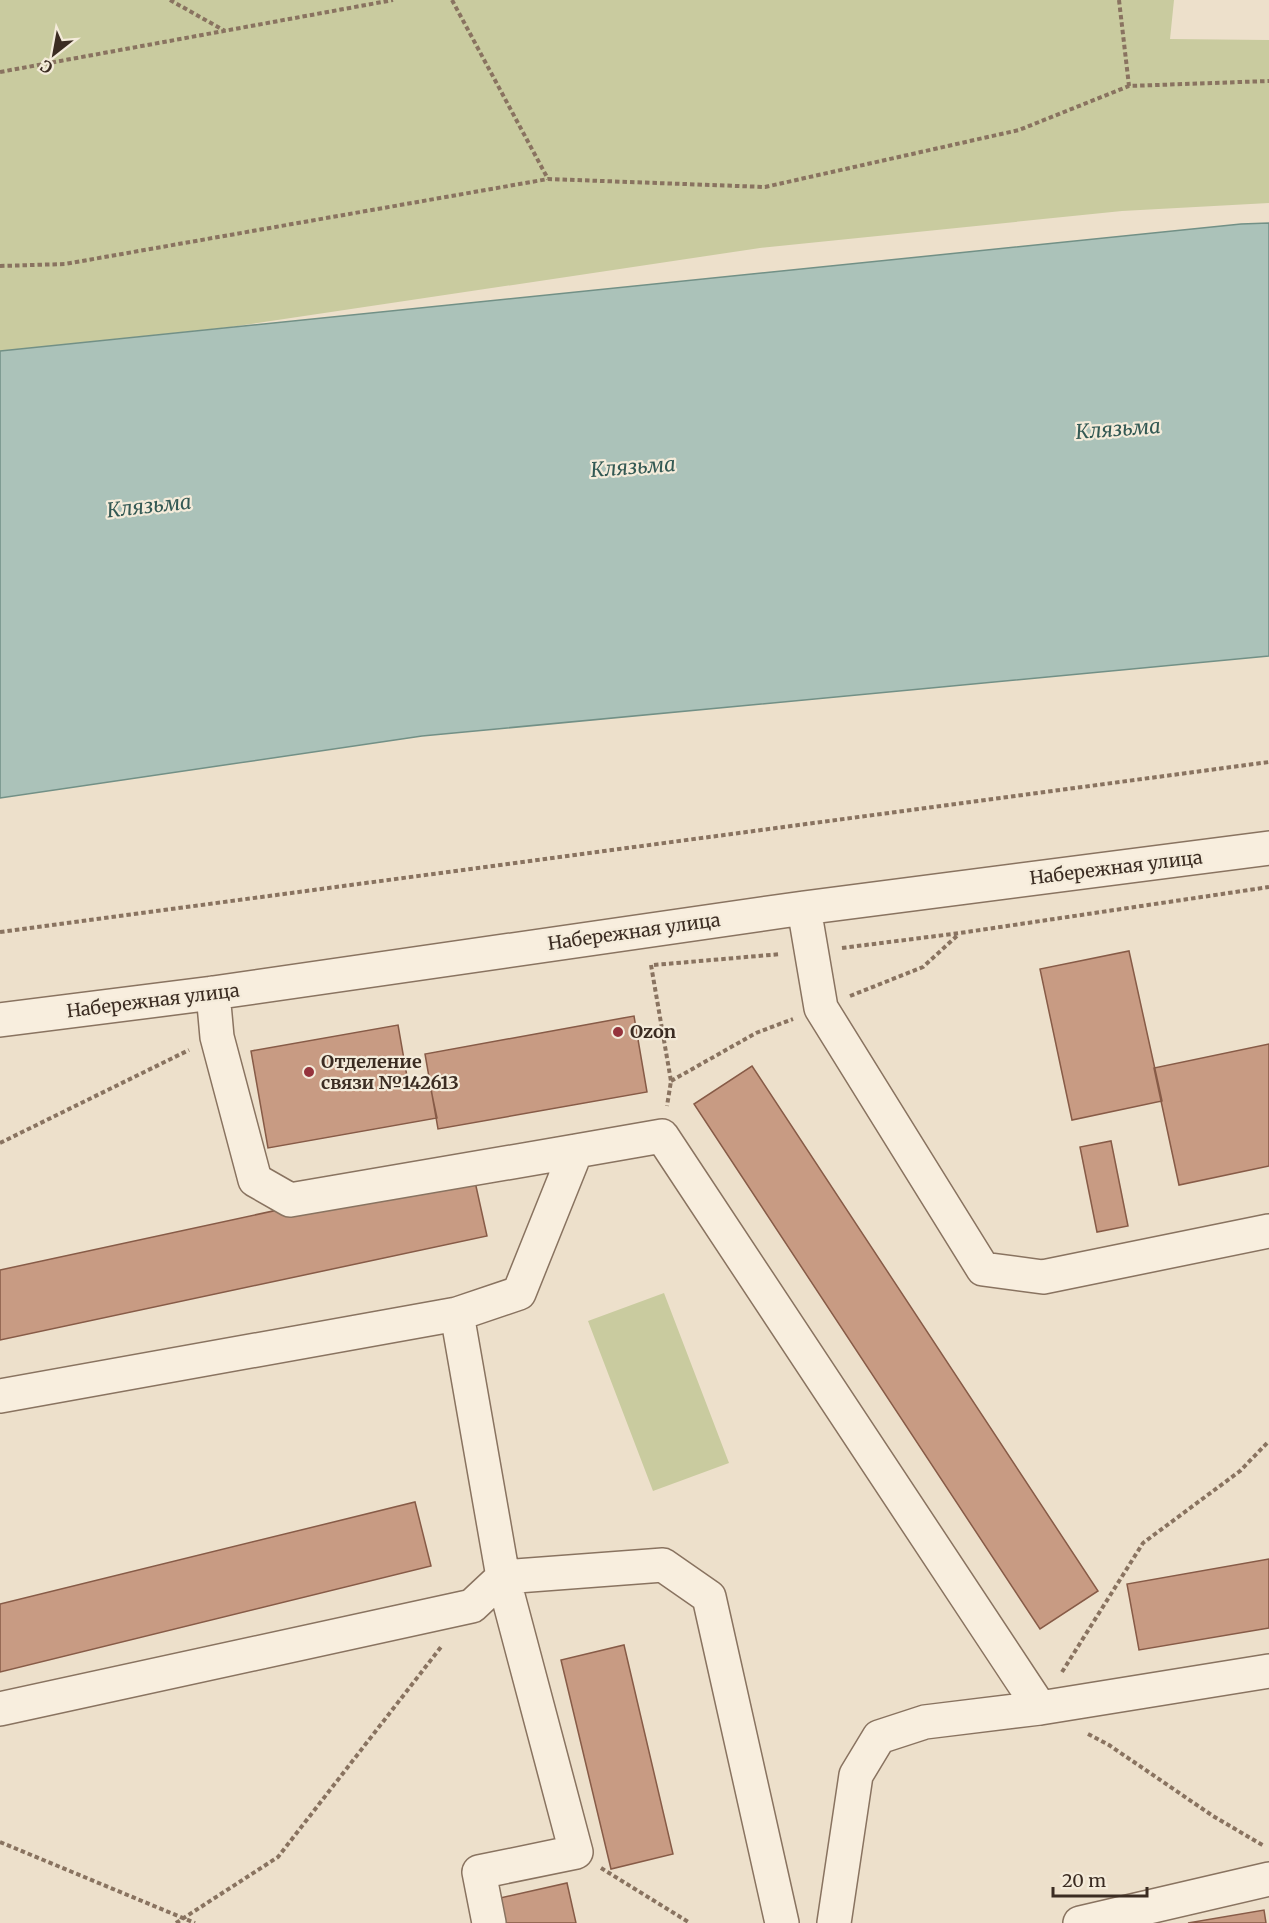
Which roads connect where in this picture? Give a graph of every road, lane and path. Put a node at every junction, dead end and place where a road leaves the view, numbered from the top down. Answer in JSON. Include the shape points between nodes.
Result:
{"nodes":[{"id":1,"x":170,"y":0,"type":"edge"},
{"id":2,"x":393,"y":0,"type":"edge"},
{"id":3,"x":452,"y":0,"type":"edge"},
{"id":4,"x":1119,"y":0,"type":"edge"},
{"id":5,"x":225,"y":31,"type":"junction"},
{"id":6,"x":0,"y":72,"type":"edge"},
{"id":7,"x":1269,"y":81,"type":"edge"},
{"id":8,"x":1129,"y":86,"type":"junction"},
{"id":9,"x":548,"y":179,"type":"junction"},
{"id":10,"x":0,"y":266,"type":"edge"},
{"id":11,"x":1269,"y":762,"type":"edge"},
{"id":12,"x":1269,"y":848,"type":"edge"},
{"id":13,"x":1269,"y":887,"type":"edge"},
{"id":14,"x":804,"y":908,"type":"junction"},
{"id":15,"x":0,"y":932,"type":"edge"},
{"id":16,"x":812,"y":951,"type":"junction"},
{"id":17,"x":213,"y":993,"type":"junction"},
{"id":18,"x":0,"y":1020,"type":"edge"},
{"id":19,"x":217,"y":1037,"type":"junction"},
{"id":20,"x":662,"y":1136,"type":"junction"},
{"id":21,"x":0,"y":1143,"type":"edge"},
{"id":22,"x":576,"y":1151,"type":"junction"},
{"id":23,"x":1269,"y":1231,"type":"edge"},
{"id":24,"x":457,"y":1314,"type":"junction"},
{"id":25,"x":0,"y":1396,"type":"edge"},
{"id":26,"x":1269,"y":1441,"type":"edge"},
{"id":27,"x":503,"y":1577,"type":"junction"},
{"id":28,"x":472,"y":1606,"type":"junction"},
{"id":29,"x":1269,"y":1671,"type":"edge"},
{"id":30,"x":1040,"y":1708,"type":"junction"},
{"id":31,"x":0,"y":1709,"type":"edge"},
{"id":32,"x":0,"y":1842,"type":"edge"},
{"id":33,"x":576,"y":1852,"type":"junction"},
{"id":34,"x":1268,"y":1864,"type":"edge"},
{"id":35,"x":185,"y":1918,"type":"junction"},
{"id":36,"x":176,"y":1923,"type":"edge"},
{"id":37,"x":195,"y":1923,"type":"edge"},
{"id":38,"x":489,"y":1923,"type":"edge"},
{"id":39,"x":690,"y":1923,"type":"edge"},
{"id":40,"x":782,"y":1923,"type":"edge"},
{"id":41,"x":834,"y":1923,"type":"edge"},
{"id":42,"x":1080,"y":1923,"type":"edge"}],
"edges":[{"from":1,"to":5,"type":"path"},
{"from":2,"to":5,"type":"path"},
{"from":3,"to":9,"type":"path"},
{"from":4,"to":8,"type":"path"},
{"from":5,"to":6,"type":"path"},
{"from":7,"to":8,"type":"path"},
{"from":8,"to":9,"type":"path","via":[[1019,130],[765,187]]},
{"from":9,"to":10,"type":"path","via":[[66,264]]},
{"from":11,"to":15,"type":"path"},
{"from":12,"to":14,"type":"street","name":"Набережная улица"},
{"from":13,"to":16,"type":"path"},
{"from":14,"to":16,"type":"street"},
{"from":14,"to":17,"type":"street","name":"Набережная улица"},
{"from":16,"to":20,"type":"path","via":[[651,965],[671,1081]]},
{"from":16,"to":23,"type":"street","via":[[821,1008],[983,1269],[1043,1277]]},
{"from":17,"to":18,"type":"street","name":"Набережная улица"},
{"from":17,"to":19,"type":"street"},
{"from":19,"to":21,"type":"path"},
{"from":19,"to":22,"type":"street","via":[[255,1180],[290,1200]]},
{"from":20,"to":22,"type":"street"},
{"from":20,"to":30,"type":"street"},
{"from":22,"to":24,"type":"street","via":[[519,1293]]},
{"from":24,"to":25,"type":"street"},
{"from":24,"to":27,"type":"street"},
{"from":26,"to":30,"type":"path","via":[[1240,1471],[1143,1543]]},
{"from":27,"to":28,"type":"street"},
{"from":27,"to":33,"type":"street"},
{"from":27,"to":40,"type":"street","via":[[663,1565],[709,1598]]},
{"from":28,"to":31,"type":"street"},
{"from":28,"to":35,"type":"path","via":[[278,1857]]},
{"from":29,"to":30,"type":"street"},
{"from":30,"to":34,"type":"path","via":[[1109,1745],[1213,1816]]},
{"from":30,"to":41,"type":"street","via":[[925,1722],[879,1737],[856,1775]]},
{"from":32,"to":35,"type":"path"},
{"from":33,"to":38,"type":"street","via":[[479,1872]]},
{"from":33,"to":39,"type":"path"},
{"from":34,"to":42,"type":"street"},
{"from":35,"to":36,"type":"path"},
{"from":35,"to":37,"type":"path"}]}
